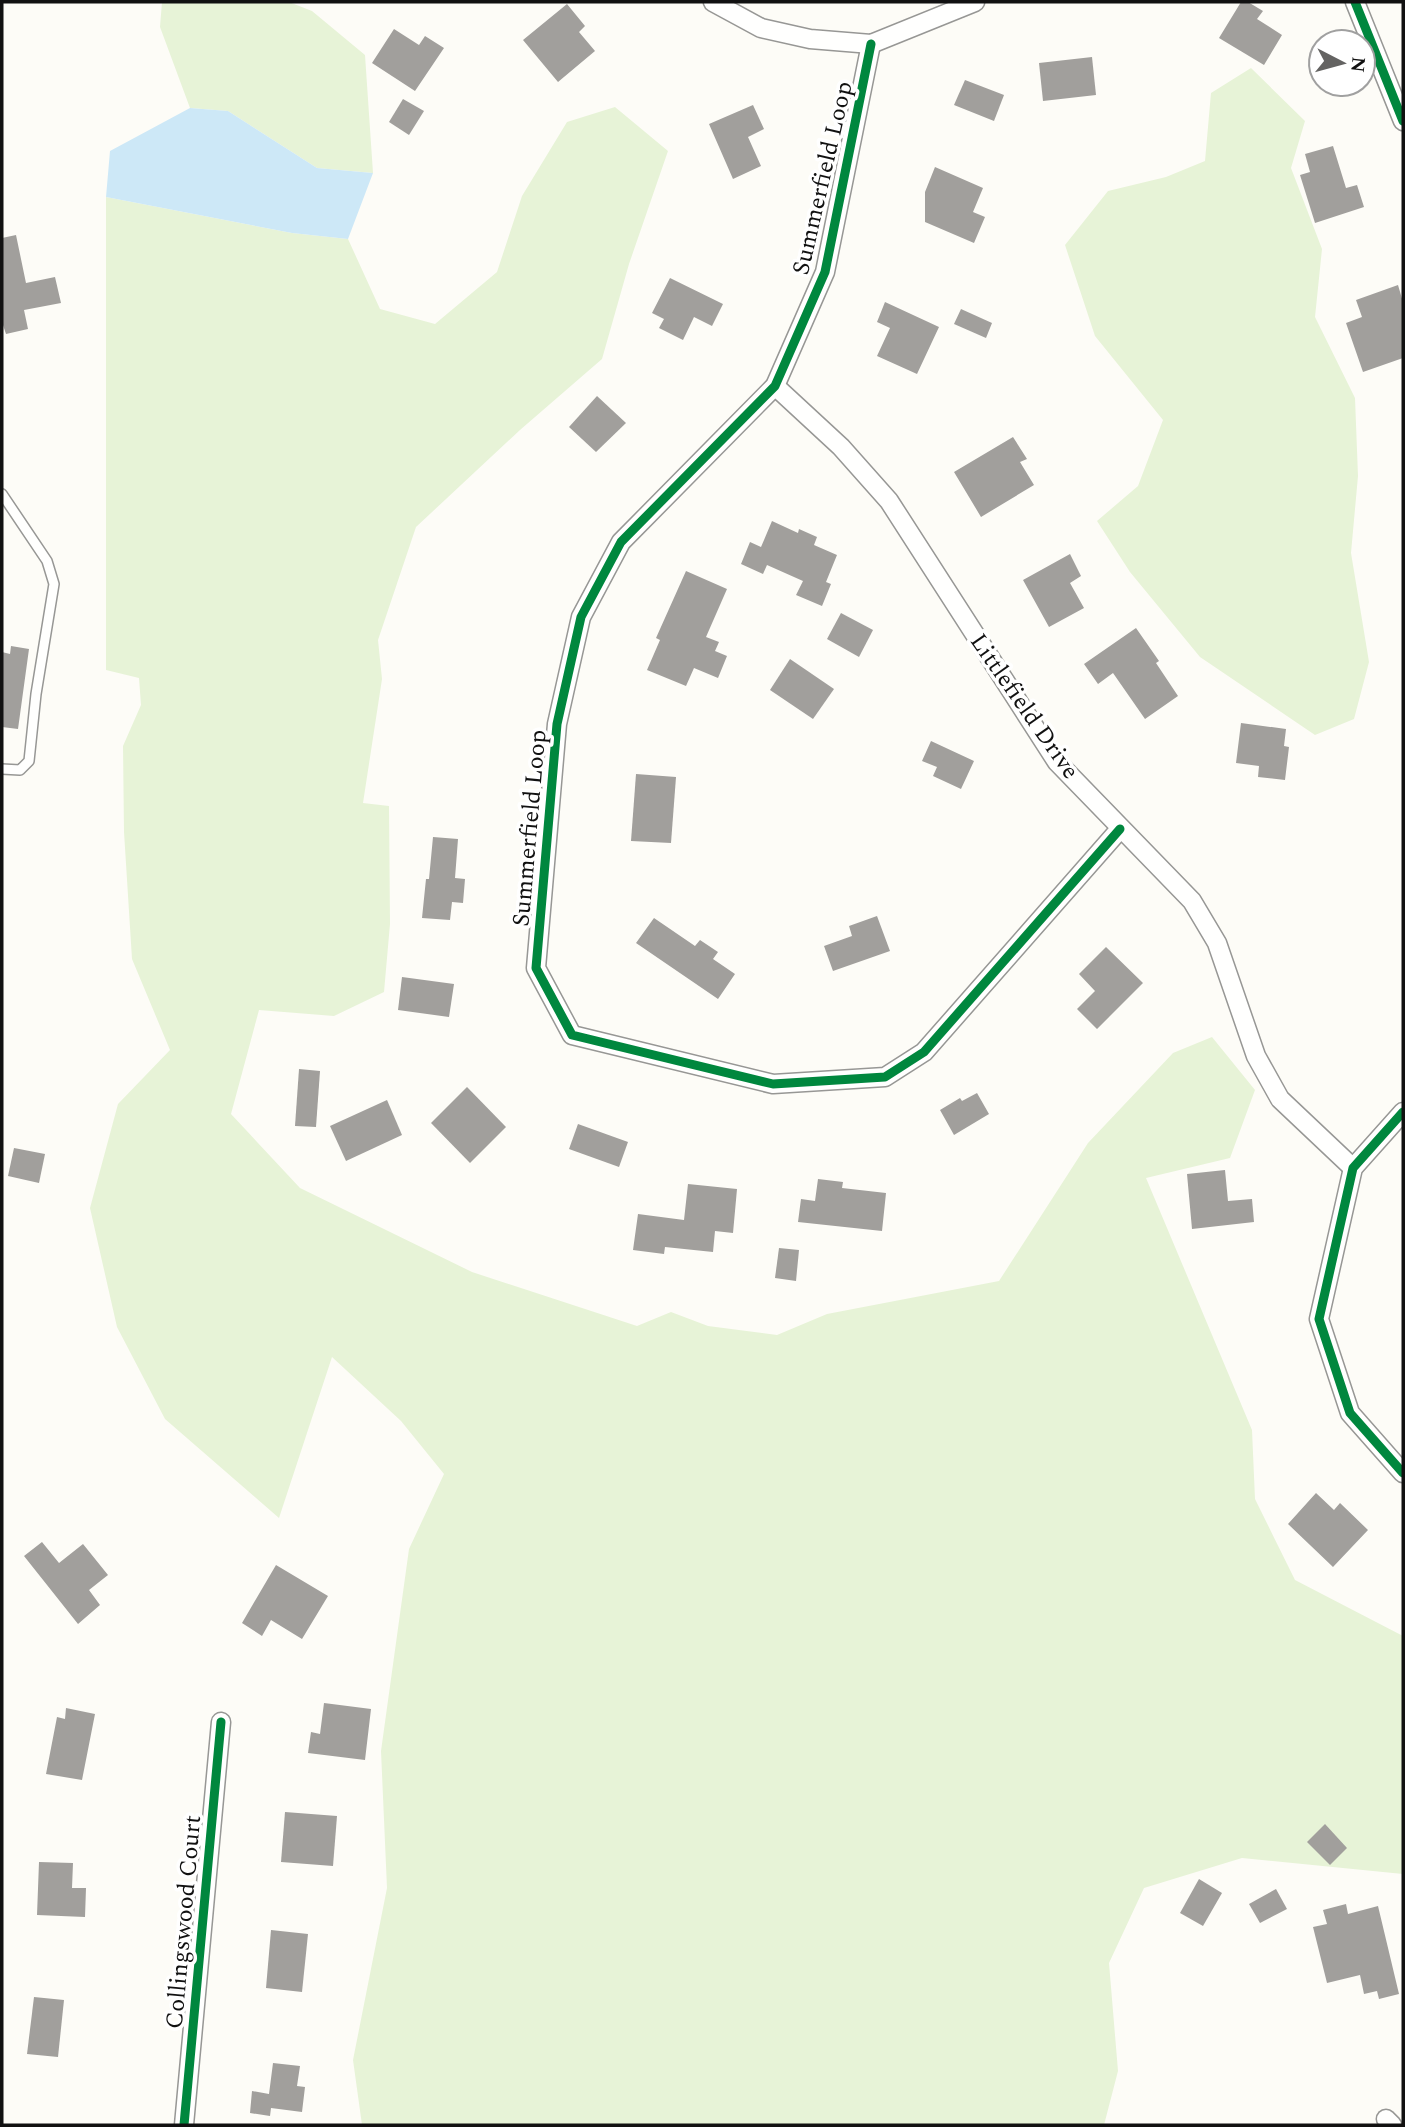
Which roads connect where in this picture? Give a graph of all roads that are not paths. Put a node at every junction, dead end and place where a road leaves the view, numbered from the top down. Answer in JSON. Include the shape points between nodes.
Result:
{"nodes":[{"id":1,"x":713,"y":2,"type":"edge"},
{"id":2,"x":975,"y":2,"type":"edge"},
{"id":3,"x":1355,"y":2,"type":"edge"},
{"id":4,"x":871,"y":44,"type":"junction"},
{"id":5,"x":1403,"y":121,"type":"edge"},
{"id":6,"x":775,"y":386,"type":"junction"},
{"id":7,"x":2,"y":494,"type":"edge"},
{"id":8,"x":2,"y":769,"type":"edge"},
{"id":9,"x":1120,"y":830,"type":"junction"},
{"id":10,"x":1403,"y":1112,"type":"edge"},
{"id":11,"x":1353,"y":1168,"type":"junction"},
{"id":12,"x":1403,"y":1473,"type":"edge"},
{"id":13,"x":221,"y":1722,"type":"dead end"},
{"id":14,"x":184,"y":2125,"type":"edge"}],
"edges":[{"from":1,"to":4,"type":"street","via":[[761,28],[810,39]]},
{"from":2,"to":4,"type":"street"},
{"from":3,"to":5,"type":"street"},
{"from":4,"to":6,"type":"street","name":"Summerfield Loop","via":[[825,272]]},
{"from":6,"to":9,"type":"street","name":"Littlefield Drive","via":[[841,447],[889,501],[1058,762]]},
{"from":6,"to":9,"type":"street","name":"Summerfield Loop","via":[[621,542],[581,617],[557,724],[536,968],[572,1035],[773,1084],[885,1077],[924,1052]]},
{"from":7,"to":8,"type":"lane","via":[[47,561],[54,584],[29,761],[20,770]]},
{"from":9,"to":11,"type":"street","name":"Littlefield Drive","via":[[1192,901],[1217,943],[1256,1056],[1280,1100]]},
{"from":10,"to":11,"type":"street"},
{"from":11,"to":12,"type":"street","via":[[1319,1319],[1350,1413]]},
{"from":13,"to":14,"type":"street","name":"Collingswood Court"}]}
